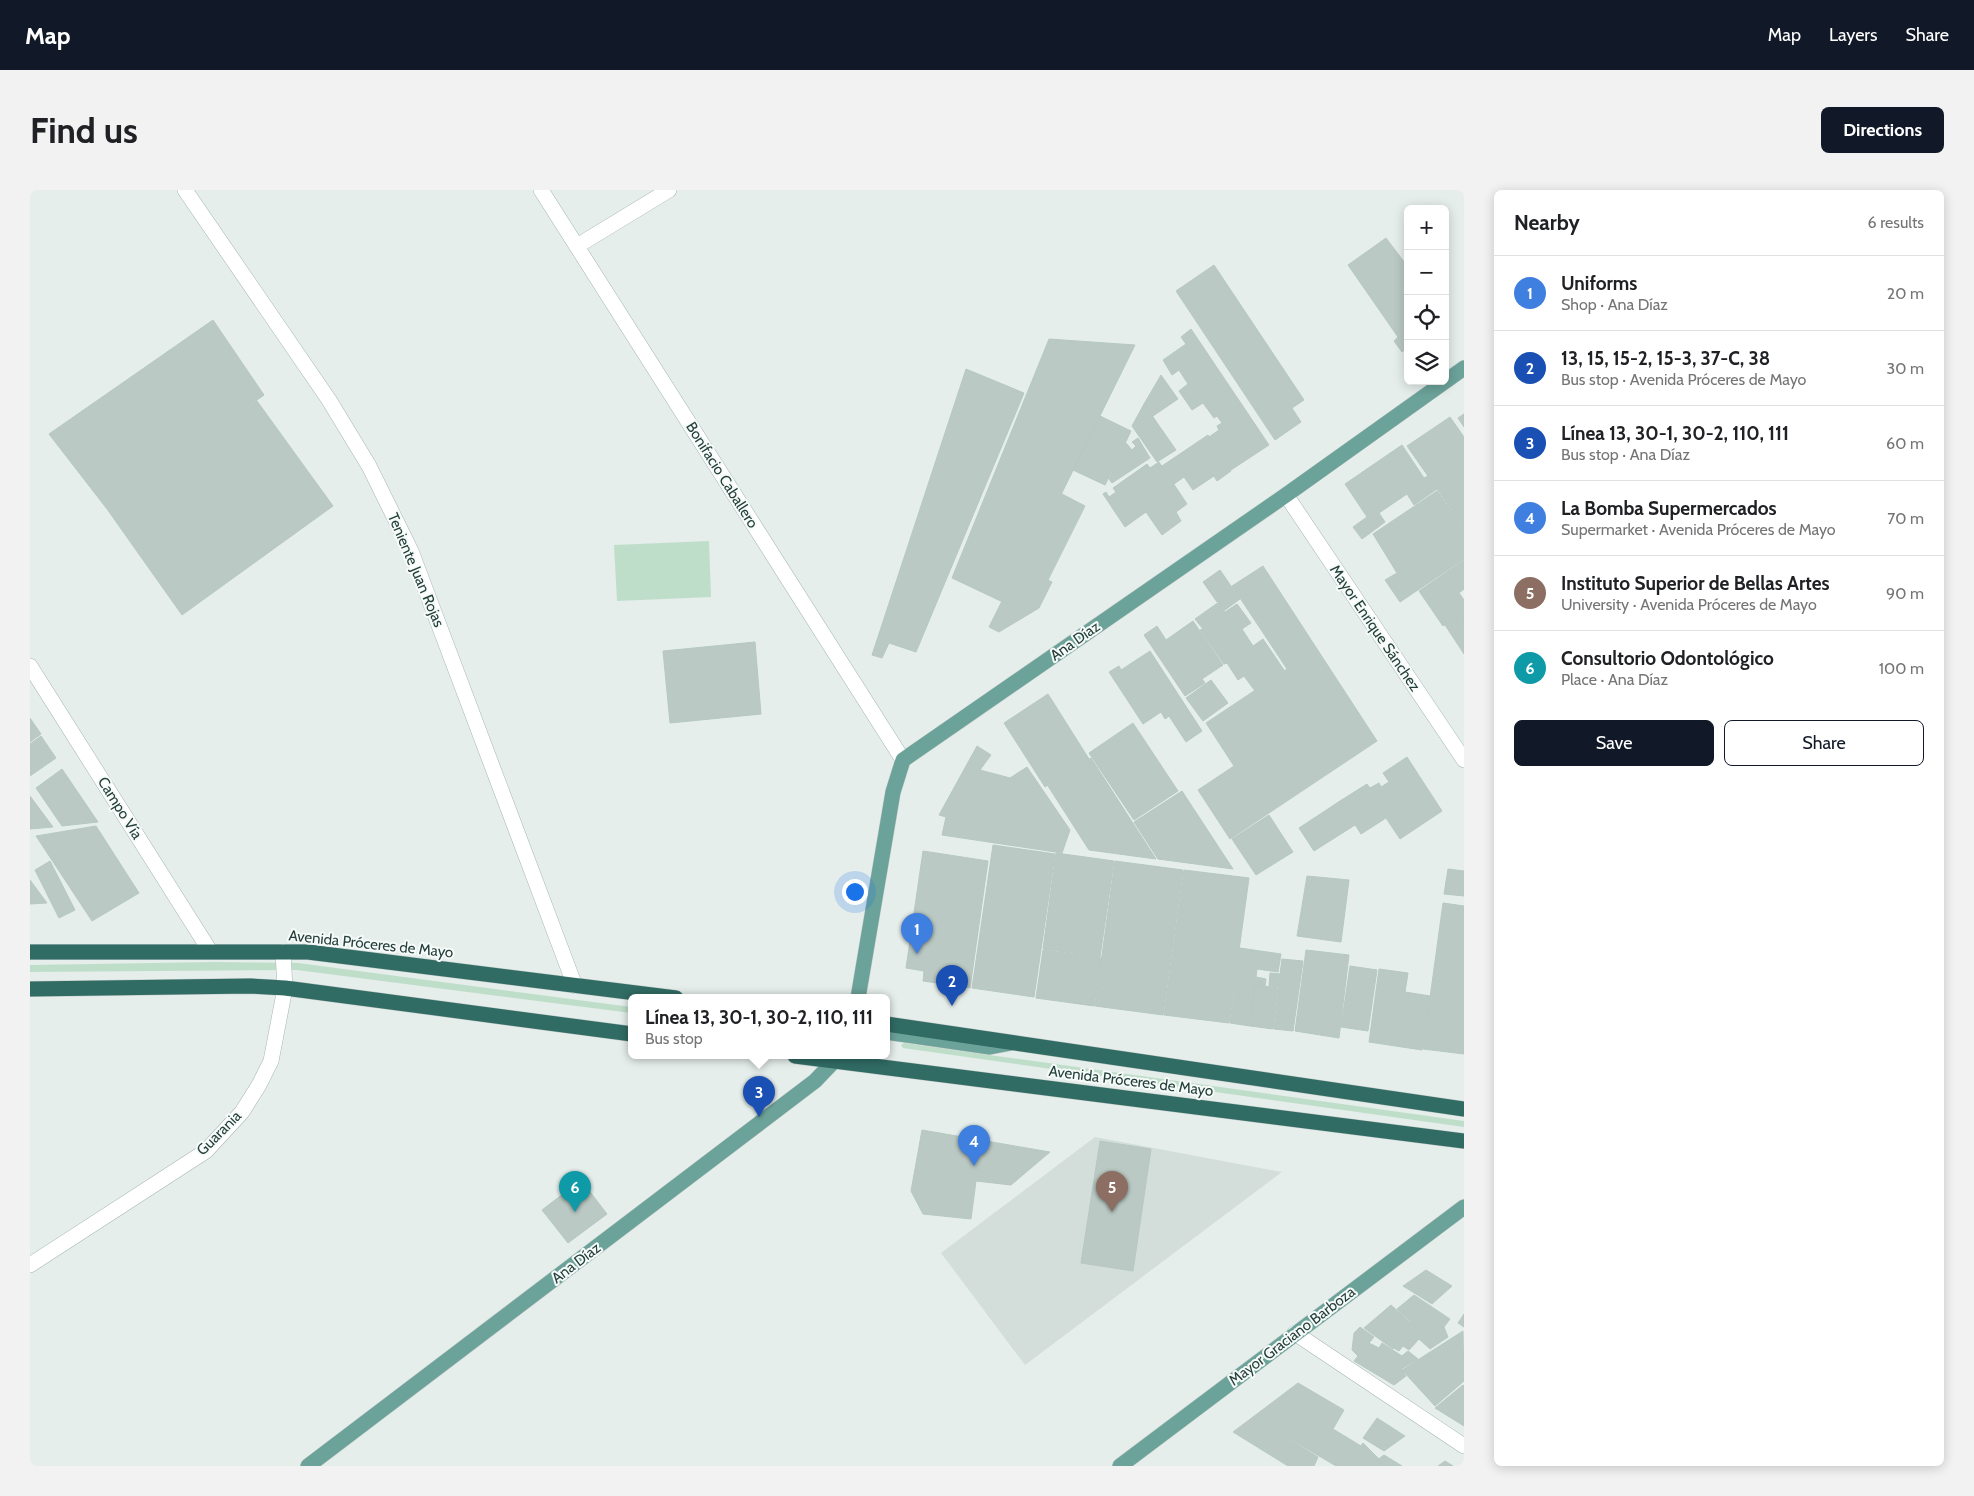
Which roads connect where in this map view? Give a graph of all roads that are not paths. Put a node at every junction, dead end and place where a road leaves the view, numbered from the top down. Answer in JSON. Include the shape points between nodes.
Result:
{"nodes":[{"id":1,"x":185,"y":190,"type":"edge"},
{"id":2,"x":541,"y":190,"type":"edge"},
{"id":3,"x":669,"y":190,"type":"edge"},
{"id":4,"x":577,"y":246,"type":"junction"},
{"id":5,"x":1464,"y":368,"type":"edge"},
{"id":6,"x":1286,"y":495,"type":"junction"},
{"id":7,"x":30,"y":666,"type":"edge"},
{"id":8,"x":903,"y":760,"type":"junction"},
{"id":9,"x":1464,"y":760,"type":"edge"},
{"id":10,"x":210,"y":951,"type":"junction"},
{"id":11,"x":30,"y":952,"type":"edge"},
{"id":12,"x":283,"y":952,"type":"junction"},
{"id":13,"x":575,"y":986,"type":"junction"},
{"id":14,"x":285,"y":988,"type":"junction"},
{"id":15,"x":30,"y":989,"type":"edge"},
{"id":16,"x":642,"y":994,"type":"edge"},
{"id":17,"x":859,"y":994,"type":"edge"},
{"id":18,"x":890,"y":1025,"type":"edge"},
{"id":19,"x":628,"y":1033,"type":"edge"},
{"id":20,"x":890,"y":1033,"type":"edge"},
{"id":21,"x":1015,"y":1042,"type":"junction"},
{"id":22,"x":836,"y":1059,"type":"edge"},
{"id":23,"x":844,"y":1059,"type":"edge"},
{"id":24,"x":1464,"y":1109,"type":"edge"},
{"id":25,"x":1464,"y":1142,"type":"edge"},
{"id":26,"x":1464,"y":1207,"type":"edge"},
{"id":27,"x":30,"y":1264,"type":"edge"},
{"id":28,"x":1295,"y":1333,"type":"junction"},
{"id":29,"x":1464,"y":1446,"type":"edge"},
{"id":30,"x":308,"y":1466,"type":"edge"},
{"id":31,"x":1120,"y":1466,"type":"edge"}],
"edges":[{"from":1,"to":13,"type":"street","name":"Teniente Juan Rojas","via":[[329,400],[369,466],[411,551]]},
{"from":2,"to":4,"type":"street","name":"Bonifacio Caballero"},
{"from":3,"to":4,"type":"street"},
{"from":4,"to":8,"type":"street","name":"Bonifacio Caballero"},
{"from":5,"to":6,"type":"main road","name":"Ana Díaz"},
{"from":6,"to":8,"type":"main road","name":"Ana Díaz"},
{"from":6,"to":9,"type":"street","name":"Mayor Enrique Sánchez"},
{"from":7,"to":10,"type":"street","name":"Campo Vía"},
{"from":8,"to":17,"type":"main road","via":[[893,792]]},
{"from":10,"to":11,"type":"highway","name":"Avenida Próceres de Mayo"},
{"from":10,"to":12,"type":"highway","name":"Avenida Próceres de Mayo"},
{"from":12,"to":13,"type":"highway","name":"Avenida Próceres de Mayo","via":[[308,952]]},
{"from":12,"to":14,"type":"street","name":"Guarania"},
{"from":13,"to":16,"type":"highway","name":"Avenida Próceres de Mayo"},
{"from":14,"to":15,"type":"highway"},
{"from":14,"to":19,"type":"highway"},
{"from":14,"to":27,"type":"street","name":"Guarania","via":[[271,1061],[260,1084],[242,1112],[206,1151]]},
{"from":18,"to":21,"type":"highway","name":"Avenida Próceres de Mayo"},
{"from":20,"to":21,"type":"main road","via":[[990,1047]]},
{"from":21,"to":24,"type":"highway","name":"Avenida Próceres de Mayo"},
{"from":22,"to":30,"type":"main road","name":"Ana Díaz","via":[[815,1081]]},
{"from":23,"to":25,"type":"highway","name":"Avenida Próceres de Mayo"},
{"from":26,"to":28,"type":"main road","name":"Mayor Graciano Barboza"},
{"from":28,"to":29,"type":"street"},
{"from":28,"to":31,"type":"main road","name":"Mayor Graciano Barboza"}]}
